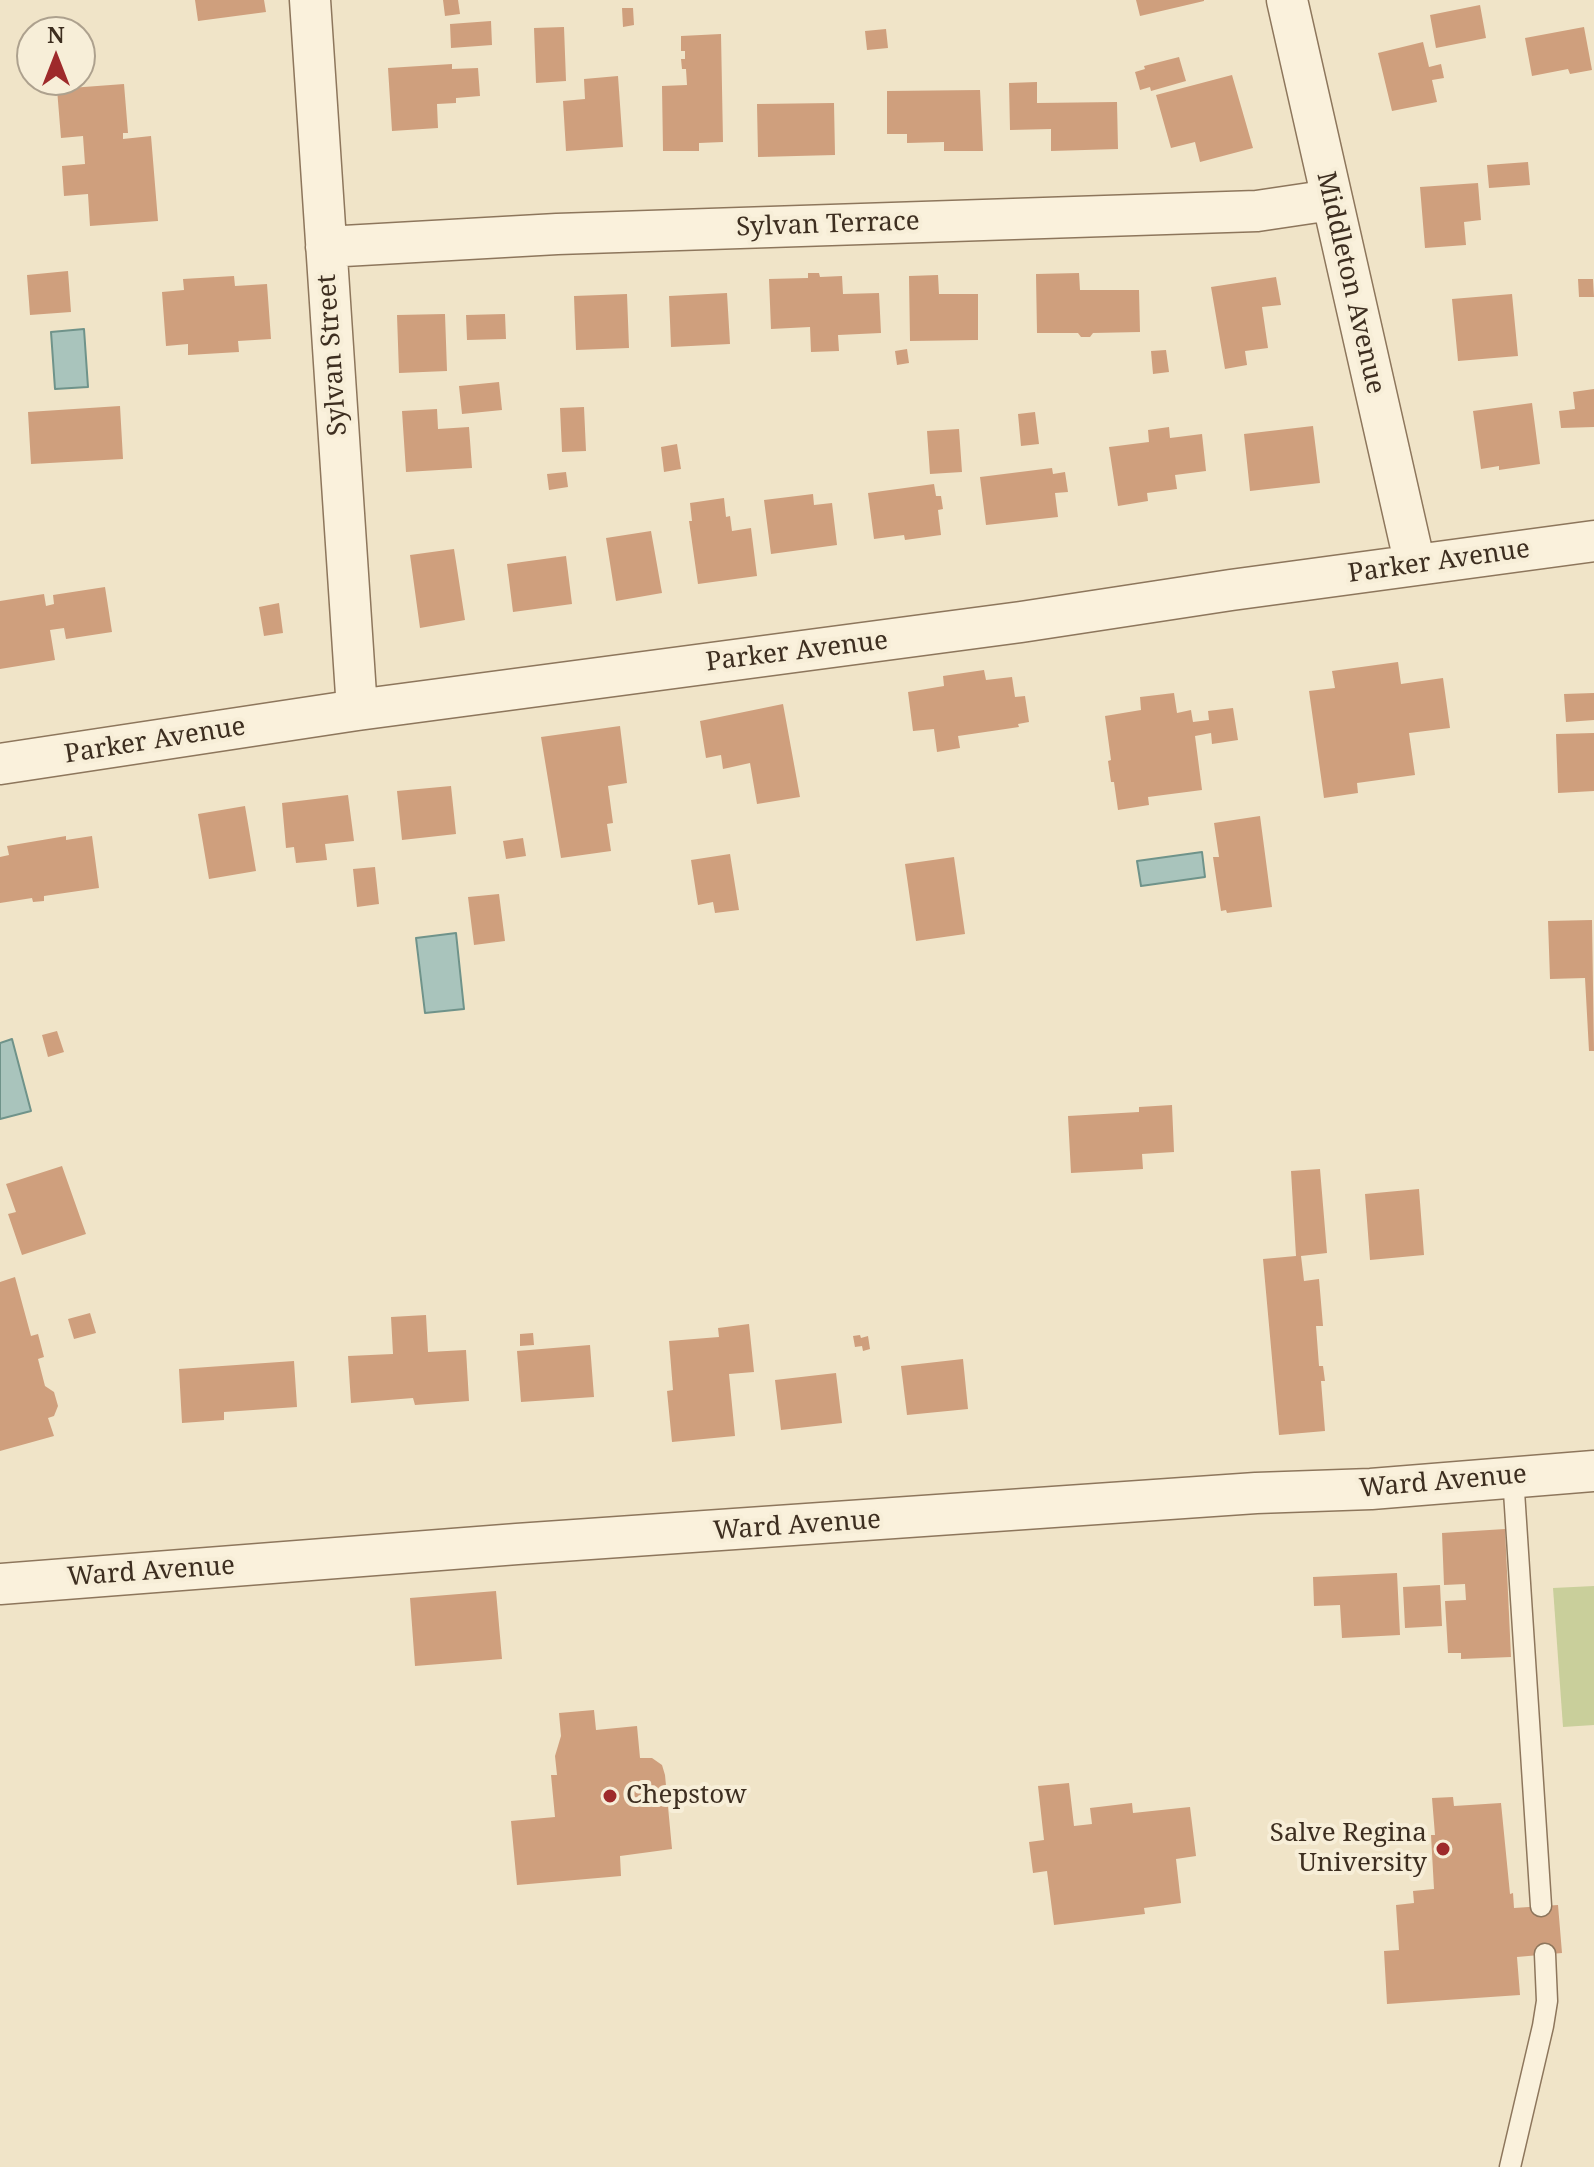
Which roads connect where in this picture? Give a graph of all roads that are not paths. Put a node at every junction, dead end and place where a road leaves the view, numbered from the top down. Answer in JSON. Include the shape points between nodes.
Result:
{"nodes":[{"id":1,"x":310,"y":0,"type":"edge"},
{"id":2,"x":1287,"y":0,"type":"edge"},
{"id":3,"x":1331,"y":200,"type":"junction"},
{"id":4,"x":326,"y":247,"type":"junction"},
{"id":5,"x":1594,"y":541,"type":"edge"},
{"id":6,"x":1415,"y":565,"type":"junction"},
{"id":7,"x":357,"y":710,"type":"junction"},
{"id":8,"x":0,"y":764,"type":"edge"},
{"id":9,"x":1594,"y":1471,"type":"edge"},
{"id":10,"x":1513,"y":1476,"type":"junction"},
{"id":11,"x":0,"y":1584,"type":"edge"},
{"id":12,"x":1541,"y":1906,"type":"dead end"},
{"id":13,"x":1545,"y":1954,"type":"dead end"},
{"id":14,"x":1510,"y":2167,"type":"edge"}],
"edges":[{"from":1,"to":4,"type":"street","name":"Sylvan Street"},
{"from":2,"to":3,"type":"street","name":"Middleton Avenue"},
{"from":3,"to":4,"type":"street","name":"Sylvan Terrace","via":[[1257,211],[572,233]]},
{"from":3,"to":6,"type":"street","name":"Middleton Avenue"},
{"from":4,"to":7,"type":"street","name":"Sylvan Street"},
{"from":5,"to":6,"type":"street","name":"Parker Avenue"},
{"from":6,"to":7,"type":"street","name":"Parker Avenue"},
{"from":7,"to":8,"type":"street","name":"Parker Avenue"},
{"from":9,"to":10,"type":"street","name":"Ward Avenue"},
{"from":10,"to":11,"type":"street","name":"Ward Avenue"},
{"from":10,"to":12,"type":"lane"},
{"from":13,"to":14,"type":"lane","via":[[1543,2026]]}]}
